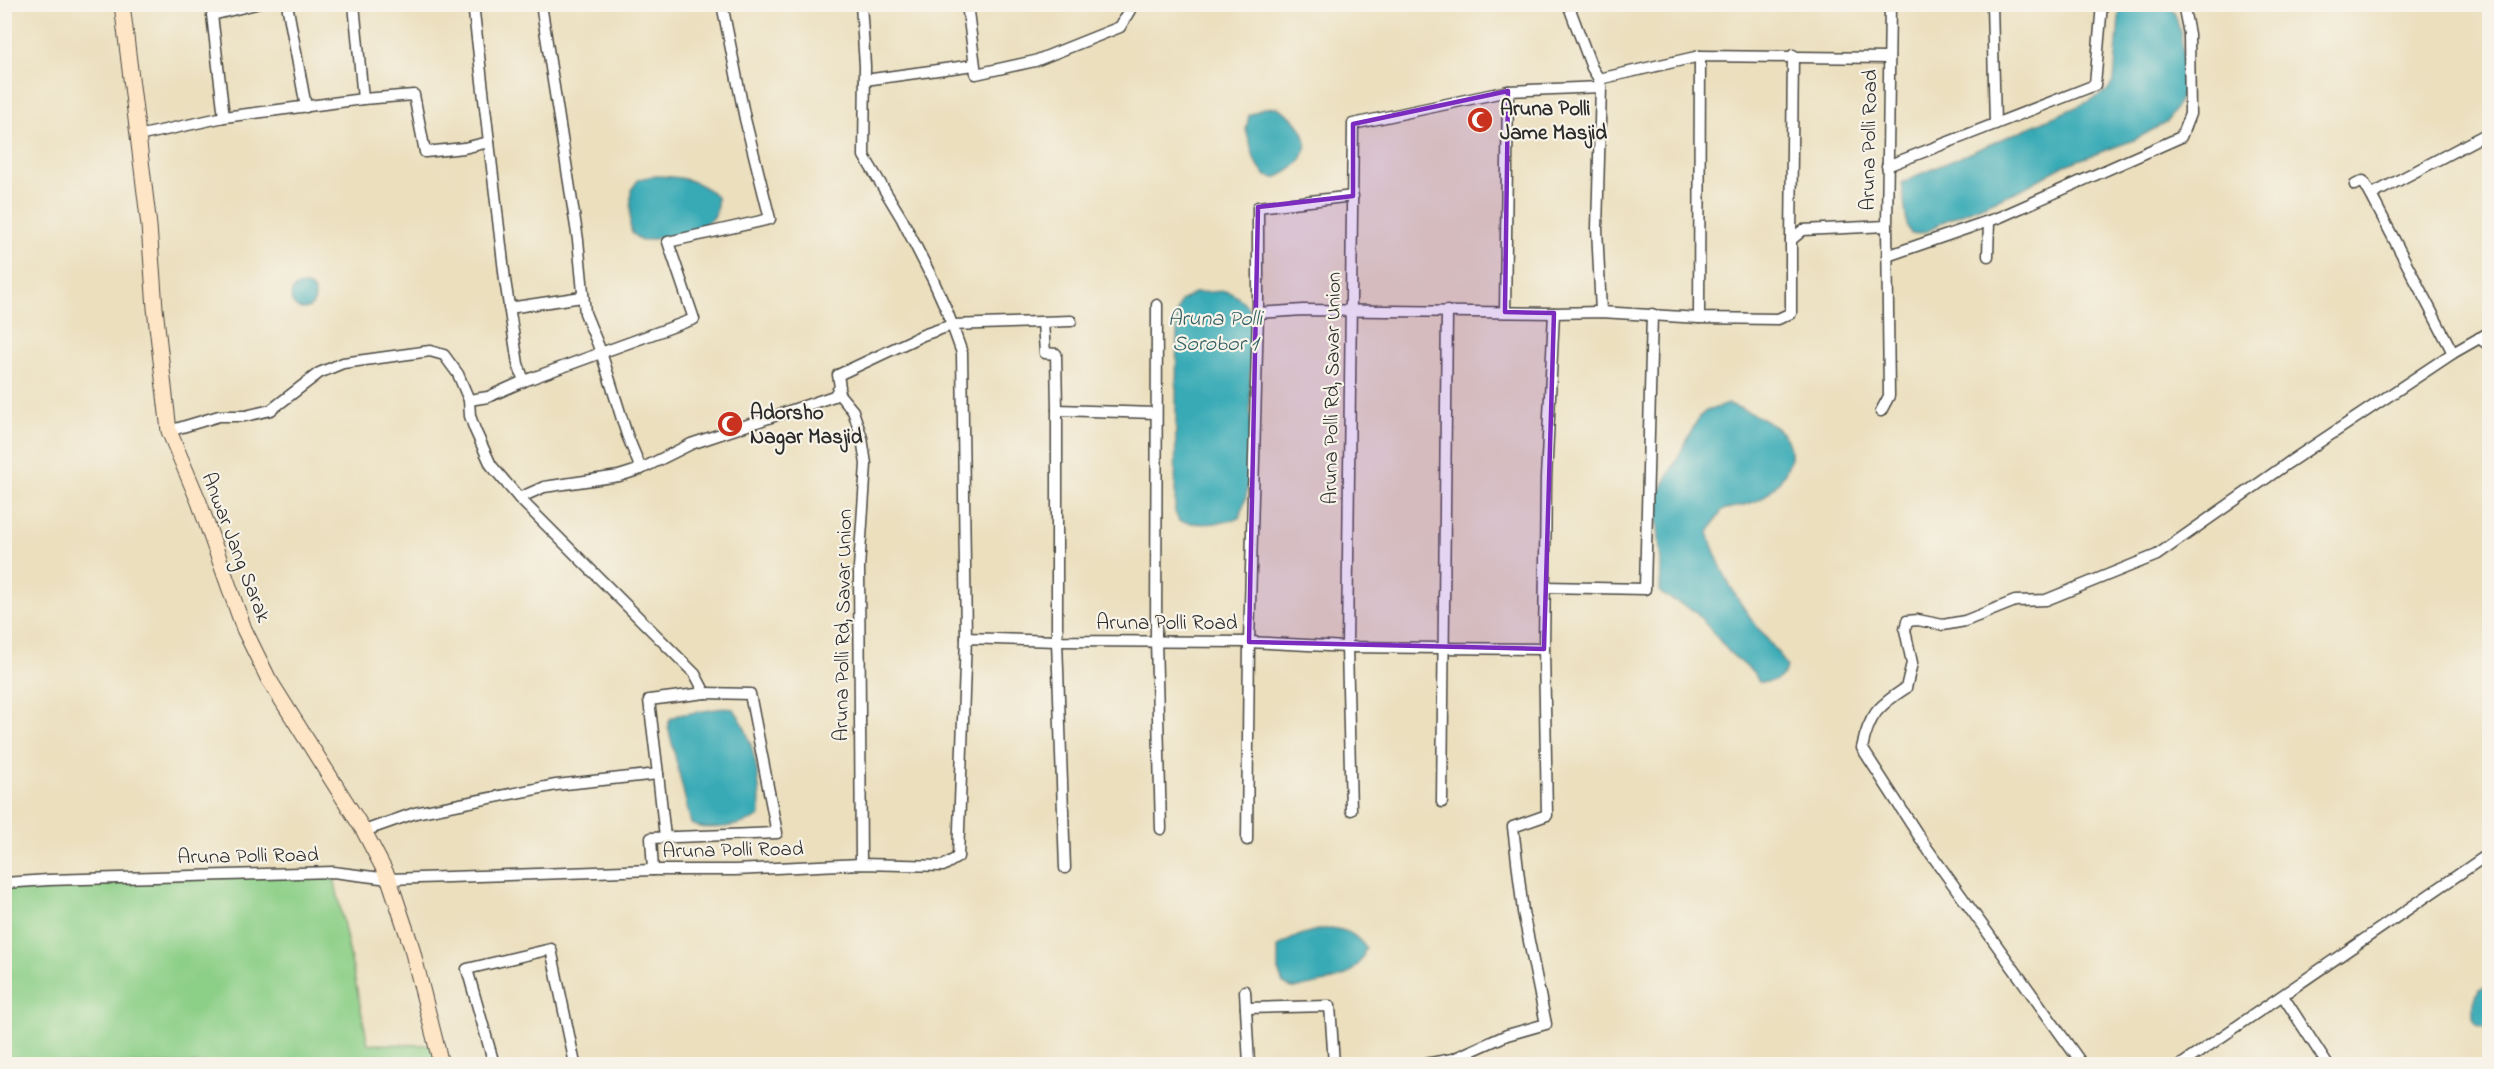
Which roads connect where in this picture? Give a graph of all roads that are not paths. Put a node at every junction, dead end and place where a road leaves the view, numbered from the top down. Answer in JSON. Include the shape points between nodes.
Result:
{"nodes":[{"id":1,"x":122,"y":4,"type":"edge"},
{"id":2,"x":256,"y":4,"type":"edge"},
{"id":3,"x":287,"y":4,"type":"edge"},
{"id":4,"x":354,"y":4,"type":"edge"},
{"id":5,"x":473,"y":4,"type":"edge"},
{"id":6,"x":541,"y":4,"type":"edge"},
{"id":7,"x":722,"y":4,"type":"edge"},
{"id":8,"x":861,"y":4,"type":"edge"},
{"id":9,"x":967,"y":4,"type":"edge"},
{"id":10,"x":1130,"y":4,"type":"edge"},
{"id":11,"x":1568,"y":4,"type":"edge"},
{"id":12,"x":1890,"y":4,"type":"edge"},
{"id":13,"x":1992,"y":4,"type":"edge"},
{"id":14,"x":2102,"y":4,"type":"edge"},
{"id":15,"x":2183,"y":4,"type":"edge"},
{"id":16,"x":1793,"y":55,"type":"junction"},
{"id":17,"x":1700,"y":56,"type":"junction"},
{"id":18,"x":1889,"y":58,"type":"junction"},
{"id":19,"x":974,"y":65,"type":"junction"},
{"id":20,"x":865,"y":80,"type":"junction"},
{"id":21,"x":1600,"y":83,"type":"junction"},
{"id":22,"x":1508,"y":91,"type":"junction"},
{"id":23,"x":363,"y":99,"type":"junction"},
{"id":24,"x":306,"y":106,"type":"junction"},
{"id":25,"x":224,"y":117,"type":"junction"},
{"id":26,"x":1995,"y":124,"type":"junction"},
{"id":27,"x":2490,"y":132,"type":"edge"},
{"id":28,"x":138,"y":136,"type":"junction"},
{"id":29,"x":489,"y":142,"type":"junction"},
{"id":30,"x":1887,"y":166,"type":"junction"},
{"id":31,"x":2355,"y":185,"type":"dead end"},
{"id":32,"x":2371,"y":195,"type":"junction"},
{"id":33,"x":1353,"y":196,"type":"junction"},
{"id":34,"x":1989,"y":221,"type":"junction"},
{"id":35,"x":1887,"y":226,"type":"junction"},
{"id":36,"x":1791,"y":240,"type":"junction"},
{"id":37,"x":1887,"y":256,"type":"junction"},
{"id":38,"x":1988,"y":256,"type":"dead end"},
{"id":39,"x":582,"y":297,"type":"junction"},
{"id":40,"x":1157,"y":304,"type":"dead end"},
{"id":41,"x":509,"y":308,"type":"junction"},
{"id":42,"x":1352,"y":311,"type":"junction"},
{"id":43,"x":1447,"y":311,"type":"junction"},
{"id":44,"x":1505,"y":312,"type":"junction"},
{"id":45,"x":1601,"y":312,"type":"junction"},
{"id":46,"x":1258,"y":313,"type":"junction"},
{"id":47,"x":1554,"y":313,"type":"junction"},
{"id":48,"x":1652,"y":315,"type":"junction"},
{"id":49,"x":1699,"y":318,"type":"junction"},
{"id":50,"x":1071,"y":321,"type":"dead end"},
{"id":51,"x":1043,"y":322,"type":"junction"},
{"id":52,"x":952,"y":325,"type":"junction"},
{"id":53,"x":2490,"y":332,"type":"edge"},
{"id":54,"x":2479,"y":338,"type":"junction"},
{"id":55,"x":2490,"y":346,"type":"edge"},
{"id":56,"x":601,"y":352,"type":"junction"},
{"id":57,"x":2453,"y":353,"type":"junction"},
{"id":58,"x":524,"y":381,"type":"junction"},
{"id":59,"x":838,"y":393,"type":"junction"},
{"id":60,"x":469,"y":400,"type":"junction"},
{"id":61,"x":1057,"y":411,"type":"junction"},
{"id":62,"x":1881,"y":411,"type":"dead end"},
{"id":63,"x":1156,"y":413,"type":"junction"},
{"id":64,"x":169,"y":431,"type":"junction"},
{"id":65,"x":641,"y":469,"type":"junction"},
{"id":66,"x":519,"y":498,"type":"junction"},
{"id":67,"x":1545,"y":587,"type":"junction"},
{"id":68,"x":966,"y":638,"type":"junction"},
{"id":69,"x":1156,"y":640,"type":"junction"},
{"id":70,"x":1057,"y":641,"type":"junction"},
{"id":71,"x":1249,"y":642,"type":"junction"},
{"id":72,"x":1347,"y":647,"type":"junction"},
{"id":73,"x":1444,"y":648,"type":"junction"},
{"id":74,"x":1544,"y":649,"type":"junction"},
{"id":75,"x":705,"y":693,"type":"junction"},
{"id":76,"x":658,"y":774,"type":"junction"},
{"id":77,"x":1442,"y":802,"type":"dead end"},
{"id":78,"x":1351,"y":810,"type":"dead end"},
{"id":79,"x":1161,"y":829,"type":"dead end"},
{"id":80,"x":364,"y":831,"type":"junction"},
{"id":81,"x":664,"y":837,"type":"junction"},
{"id":82,"x":1247,"y":840,"type":"dead end"},
{"id":83,"x":2490,"y":853,"type":"edge"},
{"id":84,"x":861,"y":864,"type":"junction"},
{"id":85,"x":1065,"y":868,"type":"dead end"},
{"id":86,"x":653,"y":870,"type":"junction"},
{"id":87,"x":389,"y":879,"type":"junction"},
{"id":88,"x":4,"y":884,"type":"edge"},
{"id":89,"x":1245,"y":991,"type":"dead end"},
{"id":90,"x":2283,"y":996,"type":"junction"},
{"id":91,"x":1246,"y":1008,"type":"junction"},
{"id":92,"x":441,"y":1065,"type":"edge"},
{"id":93,"x":494,"y":1065,"type":"edge"},
{"id":94,"x":574,"y":1065,"type":"edge"},
{"id":95,"x":1249,"y":1065,"type":"edge"},
{"id":96,"x":1335,"y":1065,"type":"edge"},
{"id":97,"x":1425,"y":1065,"type":"edge"},
{"id":98,"x":2082,"y":1065,"type":"edge"},
{"id":99,"x":2182,"y":1065,"type":"edge"},
{"id":100,"x":2327,"y":1065,"type":"edge"}],
"edges":[{"from":1,"to":28,"type":"main road","name":"Anwar Jang Sarak"},
{"from":2,"to":25,"type":"street","via":[[212,15]]},
{"from":3,"to":24,"type":"street"},
{"from":4,"to":23,"type":"street"},
{"from":5,"to":29,"type":"street"},
{"from":6,"to":39,"type":"street","via":[[578,240]]},
{"from":7,"to":56,"type":"street","via":[[770,219],[668,242],[694,319]]},
{"from":8,"to":20,"type":"street"},
{"from":9,"to":19,"type":"street"},
{"from":10,"to":19,"type":"street","via":[[1120,27],[1035,61],[976,74]]},
{"from":11,"to":21,"type":"street"},
{"from":12,"to":18,"type":"street","name":"Aruna Polli Road"},
{"from":13,"to":26,"type":"street"},
{"from":14,"to":26,"type":"street","via":[[2095,85]]},
{"from":15,"to":34,"type":"street","via":[[2189,34],[2190,114],[2181,137]]},
{"from":16,"to":17,"type":"street"},
{"from":16,"to":18,"type":"street"},
{"from":16,"to":36,"type":"street"},
{"from":17,"to":21,"type":"street"},
{"from":17,"to":49,"type":"street"},
{"from":18,"to":30,"type":"street","name":"Aruna Polli Road"},
{"from":19,"to":20,"type":"street"},
{"from":20,"to":52,"type":"street","via":[[864,156],[902,219]]},
{"from":21,"to":22,"type":"street"},
{"from":21,"to":45,"type":"street","via":[[1597,228]]},
{"from":22,"to":33,"type":"street","name":"Aruna Polli Rd, Savar Union","via":[[1353,124]]},
{"from":22,"to":44,"type":"street"},
{"from":23,"to":24,"type":"street"},
{"from":23,"to":29,"type":"street","via":[[414,96],[425,152]]},
{"from":24,"to":25,"type":"street"},
{"from":25,"to":28,"type":"street"},
{"from":26,"to":30,"type":"street"},
{"from":27,"to":32,"type":"street"},
{"from":28,"to":64,"type":"main road","name":"Anwar Jang Sarak"},
{"from":29,"to":41,"type":"street"},
{"from":30,"to":35,"type":"street","name":"Aruna Polli Road"},
{"from":31,"to":32,"type":"street","via":[[2363,181]]},
{"from":32,"to":57,"type":"street"},
{"from":33,"to":42,"type":"street","name":"Aruna Polli Rd, Savar Union"},
{"from":33,"to":46,"type":"street","name":"Aruna Polli Road","via":[[1258,207]]},
{"from":34,"to":37,"type":"street"},
{"from":34,"to":38,"type":"street"},
{"from":35,"to":36,"type":"street","name":"Aruna Polli Road","via":[[1803,230]]},
{"from":35,"to":37,"type":"street"},
{"from":36,"to":49,"type":"street","via":[[1791,313],[1778,319]]},
{"from":37,"to":62,"type":"street","via":[[1889,396]]},
{"from":39,"to":41,"type":"street"},
{"from":39,"to":56,"type":"street"},
{"from":40,"to":63,"type":"street"},
{"from":41,"to":58,"type":"street"},
{"from":42,"to":43,"type":"street"},
{"from":42,"to":46,"type":"street"},
{"from":42,"to":72,"type":"street","name":"Aruna Polli Rd, Savar Union"},
{"from":43,"to":44,"type":"street"},
{"from":43,"to":73,"type":"street"},
{"from":44,"to":47,"type":"street"},
{"from":45,"to":47,"type":"street"},
{"from":45,"to":48,"type":"street"},
{"from":46,"to":71,"type":"street","name":"Aruna Polli Road"},
{"from":47,"to":67,"type":"street"},
{"from":48,"to":49,"type":"street"},
{"from":48,"to":67,"type":"street","via":[[1646,589]]},
{"from":50,"to":51,"type":"street"},
{"from":51,"to":52,"type":"street"},
{"from":51,"to":61,"type":"street","via":[[1045,353],[1056,354]]},
{"from":52,"to":59,"type":"street","via":[[838,375]]},
{"from":52,"to":68,"type":"street","via":[[962,353]]},
{"from":53,"to":54,"type":"street"},
{"from":54,"to":55,"type":"street"},
{"from":54,"to":57,"type":"street"},
{"from":56,"to":58,"type":"street"},
{"from":56,"to":65,"type":"street"},
{"from":57,"to":98,"type":"street","via":[[2157,555],[2046,600],[2014,601],[1965,621],[1944,625],[1907,621],[1905,630],[1912,663],[1906,688],[1882,703],[1871,717],[1862,748],[1924,844]]},
{"from":58,"to":60,"type":"street","via":[[488,397]]},
{"from":59,"to":65,"type":"street","via":[[692,444]]},
{"from":59,"to":84,"type":"street","name":"Aruna Polli Rd, Savar Union","via":[[854,411],[866,464],[859,568]]},
{"from":60,"to":64,"type":"street","via":[[458,374],[444,355],[430,351],[344,363],[319,373],[270,410],[245,416],[219,416]]},
{"from":60,"to":66,"type":"street","via":[[470,416],[491,465]]},
{"from":61,"to":63,"type":"street"},
{"from":61,"to":70,"type":"street"},
{"from":63,"to":69,"type":"street"},
{"from":64,"to":80,"type":"main road","name":"Anwar Jang Sarak","via":[[244,629],[268,678]]},
{"from":65,"to":66,"type":"street","via":[[544,487]]},
{"from":66,"to":75,"type":"street","via":[[695,674]]},
{"from":67,"to":74,"type":"street"},
{"from":68,"to":70,"type":"street","name":"Aruna Polli Road"},
{"from":68,"to":84,"type":"street","name":"Aruna Polli Road","via":[[958,857],[943,867]]},
{"from":69,"to":70,"type":"street","name":"Aruna Polli Road"},
{"from":69,"to":71,"type":"street","name":"Aruna Polli Road"},
{"from":69,"to":79,"type":"street"},
{"from":70,"to":85,"type":"street"},
{"from":71,"to":72,"type":"street","name":"Aruna Polli Road"},
{"from":71,"to":82,"type":"street","name":"Aruna Polli Road"},
{"from":72,"to":73,"type":"street","name":"Aruna Polli Road"},
{"from":72,"to":78,"type":"street","name":"Aruna Polli Rd, Savar Union"},
{"from":73,"to":74,"type":"street","name":"Aruna Polli Road"},
{"from":73,"to":77,"type":"street"},
{"from":74,"to":97,"type":"street","via":[[1547,815],[1514,828],[1522,912],[1546,1024],[1507,1035],[1453,1059]]},
{"from":75,"to":76,"type":"street","via":[[649,700]]},
{"from":75,"to":81,"type":"street","via":[[750,694],[777,833]]},
{"from":76,"to":80,"type":"street","via":[[556,785],[415,813]]},
{"from":76,"to":81,"type":"street"},
{"from":80,"to":87,"type":"main road","name":"Anwar Jang Sarak"},
{"from":81,"to":86,"type":"street","via":[[651,838]]},
{"from":83,"to":90,"type":"street"},
{"from":84,"to":86,"type":"street","name":"Aruna Polli Road"},
{"from":86,"to":87,"type":"street","name":"Aruna Polli Road"},
{"from":87,"to":88,"type":"street","name":"Aruna Polli Road","via":[[333,872],[48,879]]},
{"from":87,"to":92,"type":"main road","name":"Anwar Jang Sarak","via":[[411,945]]},
{"from":89,"to":91,"type":"street"},
{"from":90,"to":99,"type":"street"},
{"from":90,"to":100,"type":"street"},
{"from":91,"to":95,"type":"street"},
{"from":91,"to":96,"type":"street","via":[[1330,1006]]},
{"from":93,"to":94,"type":"street","via":[[467,969],[551,949]]}]}
